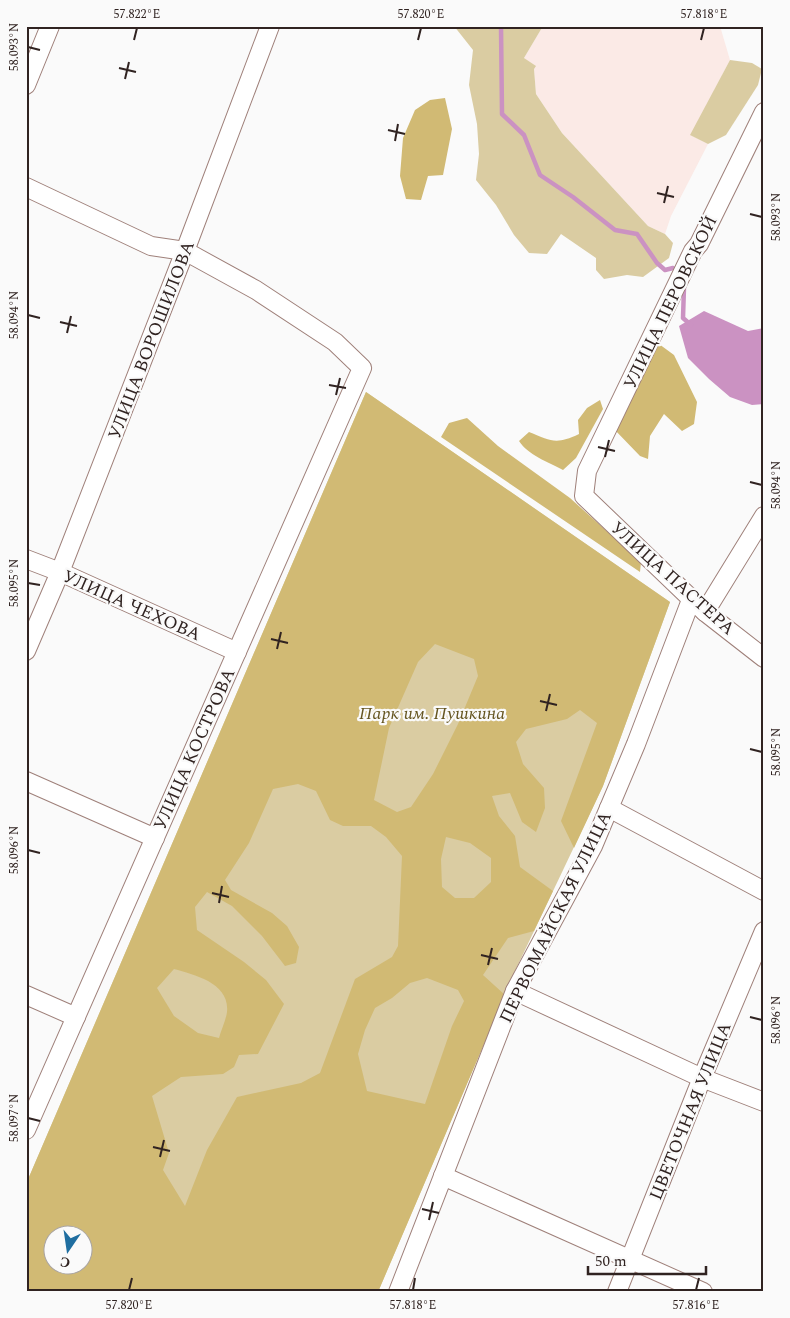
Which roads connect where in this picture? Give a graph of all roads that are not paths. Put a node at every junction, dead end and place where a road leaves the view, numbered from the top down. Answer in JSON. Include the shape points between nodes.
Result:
{"nodes":[{"id":1,"x":50,"y":26,"type":"edge"},
{"id":2,"x":270,"y":26,"type":"edge"},
{"id":3,"x":26,"y":85,"type":"edge"},
{"id":4,"x":764,"y":112,"type":"edge"},
{"id":5,"x":26,"y":187,"type":"edge"},
{"id":6,"x":185,"y":251,"type":"junction"},
{"id":7,"x":584,"y":496,"type":"joint"},
{"id":8,"x":764,"y":516,"type":"edge"},
{"id":9,"x":26,"y":559,"type":"edge"},
{"id":10,"x":60,"y":572,"type":"junction"},
{"id":11,"x":692,"y":600,"type":"junction"},
{"id":12,"x":705,"y":612,"type":"junction"},
{"id":13,"x":26,"y":651,"type":"edge"},
{"id":14,"x":237,"y":652,"type":"junction"},
{"id":15,"x":764,"y":658,"type":"edge"},
{"id":16,"x":26,"y":781,"type":"edge"},
{"id":17,"x":609,"y":808,"type":"junction"},
{"id":18,"x":155,"y":838,"type":"junction"},
{"id":19,"x":764,"y":891,"type":"edge"},
{"id":20,"x":764,"y":931,"type":"edge"},
{"id":21,"x":515,"y":991,"type":"junction"},
{"id":22,"x":26,"y":995,"type":"edge"},
{"id":23,"x":76,"y":1017,"type":"junction"},
{"id":24,"x":702,"y":1078,"type":"junction"},
{"id":25,"x":764,"y":1102,"type":"edge"},
{"id":26,"x":26,"y":1130,"type":"edge"},
{"id":27,"x":443,"y":1176,"type":"junction"},
{"id":28,"x":630,"y":1260,"type":"junction"},
{"id":29,"x":398,"y":1292,"type":"edge"},
{"id":30,"x":617,"y":1292,"type":"edge"},
{"id":31,"x":703,"y":1292,"type":"edge"}],
"edges":[{"from":1,"to":3,"type":"street"},
{"from":2,"to":6,"type":"street","name":"УЛИЦА ВОРОШИЛОВА"},
{"from":4,"to":7,"type":"street","name":"УЛИЦА ПЕРОВСКОЙ","via":[[587,471]]},
{"from":5,"to":6,"type":"street","via":[[151,246]]},
{"from":6,"to":10,"type":"street","name":"УЛИЦА ВОРОШИЛОВА"},
{"from":6,"to":14,"type":"street","name":"УЛИЦА КОСТРОВА","via":[[256,290],[335,342],[362,368]]},
{"from":7,"to":11,"type":"street","name":"УЛИЦА ПАСТЕРА"},
{"from":8,"to":12,"type":"street"},
{"from":9,"to":10,"type":"street","name":"УЛИЦА ЧЕХОВА"},
{"from":10,"to":13,"type":"street","name":"УЛИЦА ВОРОШИЛОВА"},
{"from":10,"to":14,"type":"street","name":"УЛИЦА ЧЕХОВА"},
{"from":11,"to":12,"type":"street","name":"УЛИЦА ПАСТЕРА"},
{"from":11,"to":17,"type":"street","name":"ПЕРВОМАЙСКАЯ УЛИЦА"},
{"from":12,"to":15,"type":"street","name":"УЛИЦА ПАСТЕРА"},
{"from":14,"to":18,"type":"street","name":"УЛИЦА КОСТРОВА"},
{"from":16,"to":18,"type":"street"},
{"from":17,"to":19,"type":"street"},
{"from":17,"to":21,"type":"street","name":"ПЕРВОМАЙСКАЯ УЛИЦА","via":[[593,846]]},
{"from":18,"to":23,"type":"street","name":"УЛИЦА КОСТРОВА"},
{"from":20,"to":24,"type":"street","name":"ЦВЕТОЧНАЯ УЛИЦА"},
{"from":21,"to":24,"type":"street"},
{"from":21,"to":27,"type":"street","name":"ПЕРВОМАЙСКАЯ УЛИЦА"},
{"from":22,"to":23,"type":"street"},
{"from":23,"to":26,"type":"street","name":"УЛИЦА КОСТРОВА"},
{"from":24,"to":25,"type":"street"},
{"from":24,"to":28,"type":"street","name":"ЦВЕТОЧНАЯ УЛИЦА"},
{"from":27,"to":28,"type":"street"},
{"from":27,"to":29,"type":"street","name":"ПЕРВОМАЙСКАЯ УЛИЦА"},
{"from":28,"to":30,"type":"street","name":"ЦВЕТОЧНАЯ УЛИЦА"},
{"from":28,"to":31,"type":"street"}]}
